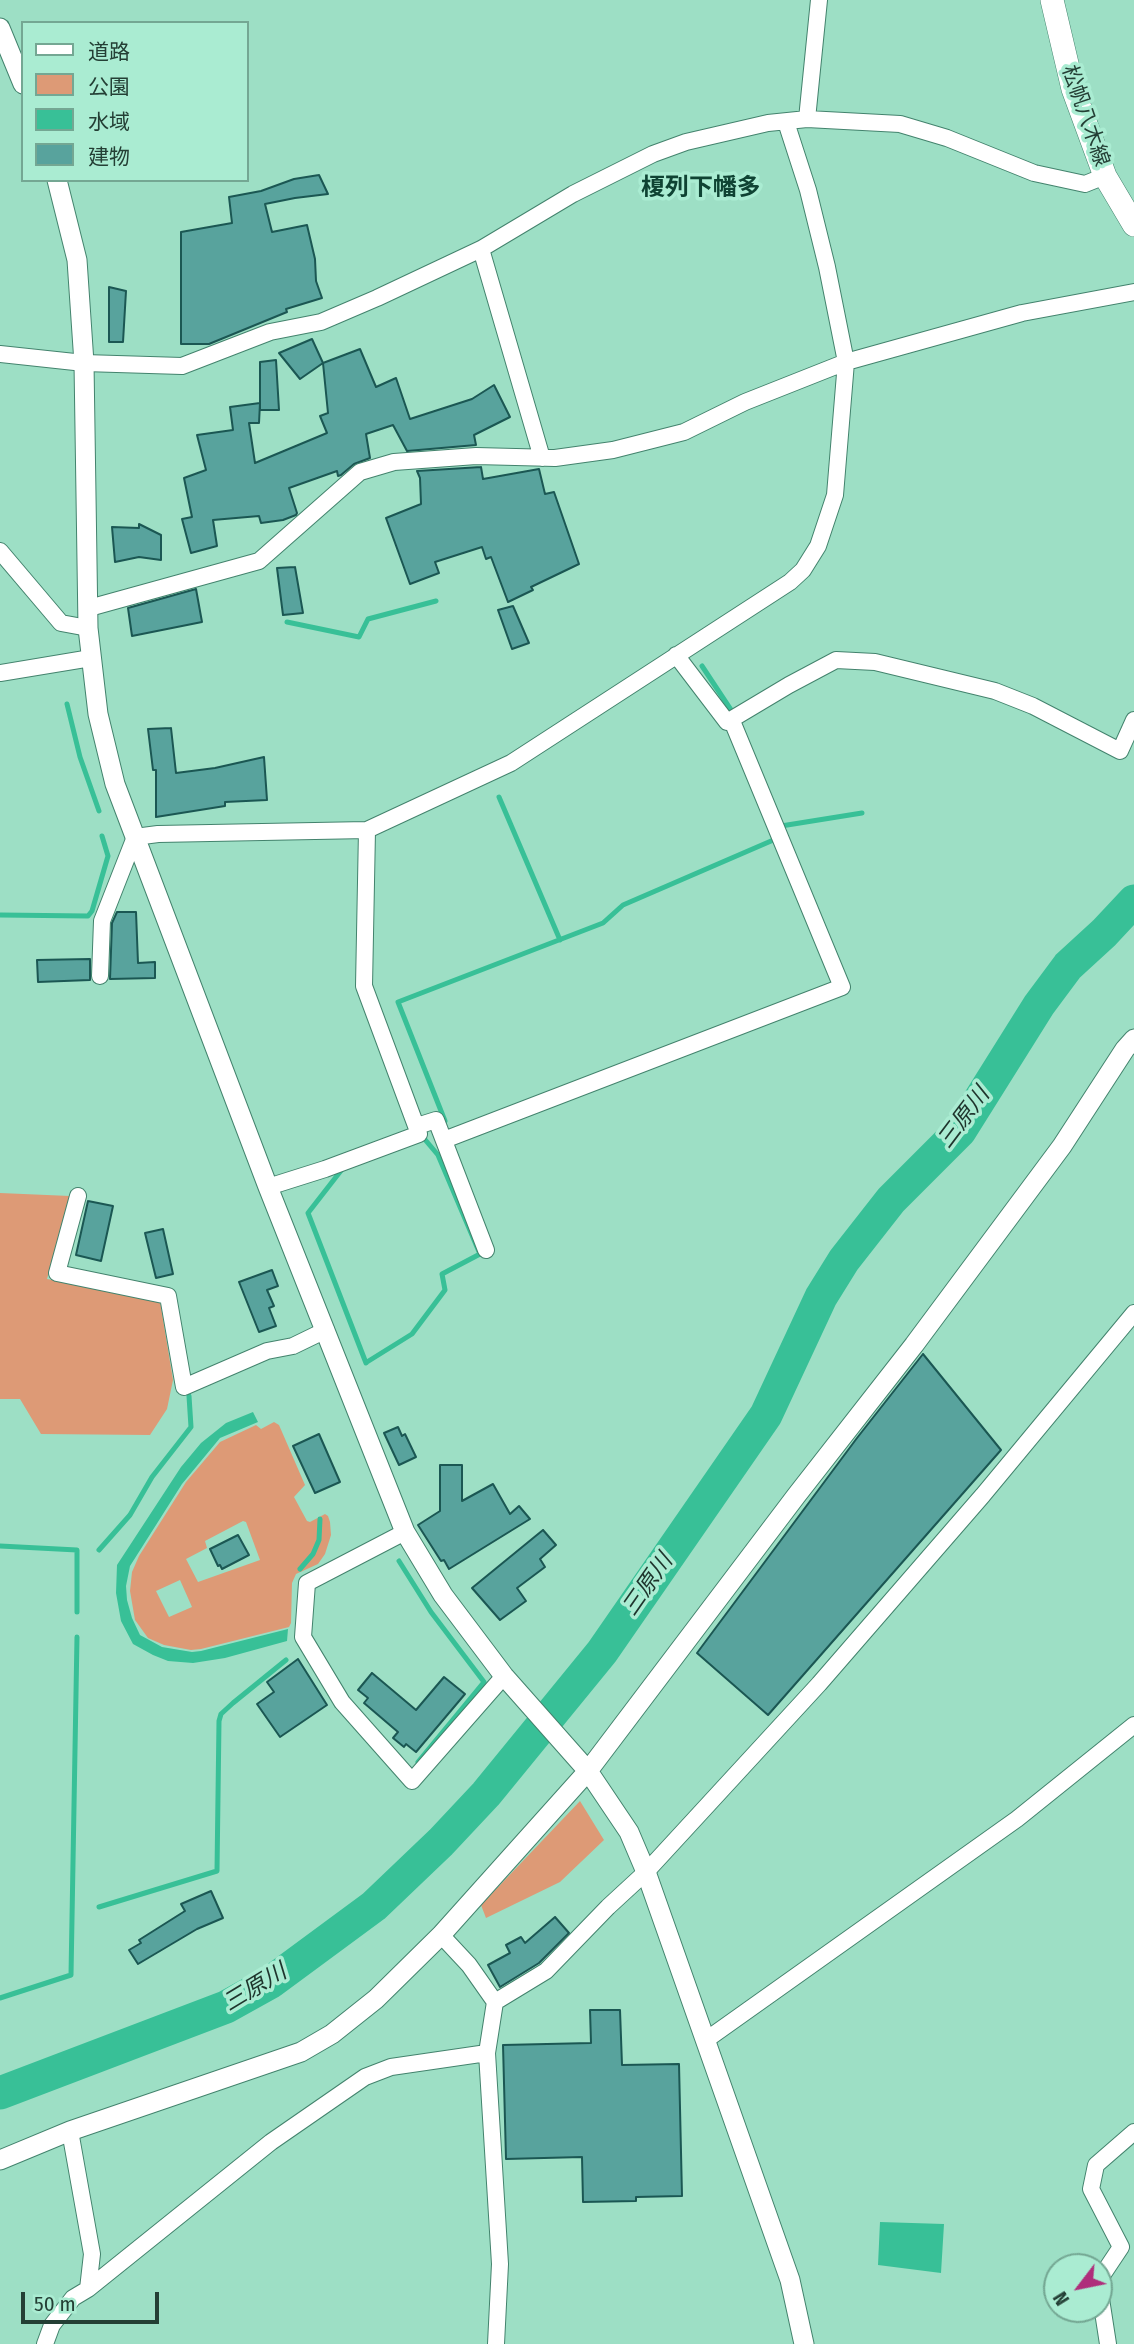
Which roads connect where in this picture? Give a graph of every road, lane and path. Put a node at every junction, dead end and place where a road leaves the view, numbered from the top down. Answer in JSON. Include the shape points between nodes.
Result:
{"nodes":[{"id":1,"x":819,"y":0,"type":"edge"},
{"id":2,"x":1052,"y":0,"type":"edge"},
{"id":3,"x":0,"y":27,"type":"edge"},
{"id":4,"x":21,"y":79,"type":"edge"},
{"id":5,"x":807,"y":119,"type":"junction"},
{"id":6,"x":786,"y":122,"type":"junction"},
{"id":7,"x":1105,"y":176,"type":"junction"},
{"id":8,"x":57,"y":182,"type":"edge"},
{"id":9,"x":1134,"y":226,"type":"edge"},
{"id":10,"x":481,"y":249,"type":"junction"},
{"id":11,"x":1134,"y":292,"type":"edge"},
{"id":12,"x":0,"y":355,"type":"edge"},
{"id":13,"x":846,"y":362,"type":"junction"},
{"id":14,"x":84,"y":363,"type":"junction"},
{"id":15,"x":542,"y":458,"type":"junction"},
{"id":16,"x":0,"y":551,"type":"edge"},
{"id":17,"x":89,"y":608,"type":"junction"},
{"id":18,"x":88,"y":628,"type":"junction"},
{"id":19,"x":677,"y":655,"type":"junction"},
{"id":20,"x":91,"y":658,"type":"junction"},
{"id":21,"x":0,"y":673,"type":"edge"},
{"id":22,"x":1134,"y":720,"type":"edge"},
{"id":23,"x":732,"y":721,"type":"junction"},
{"id":24,"x":368,"y":830,"type":"junction"},
{"id":25,"x":135,"y":837,"type":"junction"},
{"id":26,"x":100,"y":976,"type":"dead end"},
{"id":27,"x":1134,"y":1039,"type":"edge"},
{"id":28,"x":417,"y":1126,"type":"junction"},
{"id":29,"x":444,"y":1140,"type":"junction"},
{"id":30,"x":268,"y":1187,"type":"junction"},
{"id":31,"x":78,"y":1196,"type":"dead end"},
{"id":32,"x":486,"y":1250,"type":"dead end"},
{"id":33,"x":1134,"y":1313,"type":"edge"},
{"id":34,"x":326,"y":1330,"type":"junction"},
{"id":35,"x":405,"y":1532,"type":"junction"},
{"id":36,"x":509,"y":1680,"type":"junction"},
{"id":37,"x":1134,"y":1725,"type":"edge"},
{"id":38,"x":588,"y":1771,"type":"junction"},
{"id":39,"x":646,"y":1872,"type":"junction"},
{"id":40,"x":441,"y":1935,"type":"junction"},
{"id":41,"x":495,"y":2002,"type":"junction"},
{"id":42,"x":706,"y":2040,"type":"junction"},
{"id":43,"x":487,"y":2053,"type":"junction"},
{"id":44,"x":70,"y":2131,"type":"junction"},
{"id":45,"x":1134,"y":2132,"type":"edge"},
{"id":46,"x":0,"y":2160,"type":"edge"},
{"id":47,"x":1113,"y":2259,"type":"edge"},
{"id":48,"x":88,"y":2290,"type":"junction"},
{"id":49,"x":1105,"y":2323,"type":"edge"},
{"id":50,"x":45,"y":2344,"type":"edge"},
{"id":51,"x":496,"y":2344,"type":"edge"},
{"id":52,"x":804,"y":2344,"type":"edge"},
{"id":53,"x":1108,"y":2344,"type":"edge"}],
"edges":[{"from":1,"to":5,"type":"street"},
{"from":2,"to":7,"type":"main road","name":"松帆八木線","via":[[1073,89]]},
{"from":3,"to":4,"type":"street"},
{"from":5,"to":6,"type":"street"},
{"from":5,"to":7,"type":"street","via":[[900,124],[1034,173],[1086,184]]},
{"from":6,"to":10,"type":"street","via":[[686,142],[653,154],[573,194]]},
{"from":6,"to":13,"type":"street","via":[[808,190]]},
{"from":7,"to":9,"type":"main road","name":"松帆八木線"},
{"from":8,"to":14,"type":"street","via":[[76,260]]},
{"from":10,"to":14,"type":"street","via":[[321,322],[270,332],[182,366]]},
{"from":10,"to":15,"type":"street"},
{"from":11,"to":13,"type":"street","via":[[1022,313]]},
{"from":12,"to":14,"type":"street"},
{"from":13,"to":15,"type":"street","via":[[684,432],[613,450]]},
{"from":13,"to":19,"type":"street","via":[[835,495],[818,546],[790,582]]},
{"from":14,"to":17,"type":"street"},
{"from":15,"to":17,"type":"street","via":[[476,456],[394,463],[360,472],[259,561]]},
{"from":16,"to":18,"type":"street","via":[[61,623]]},
{"from":17,"to":18,"type":"street"},
{"from":18,"to":20,"type":"street"},
{"from":19,"to":23,"type":"street","via":[[727,722]]},
{"from":19,"to":24,"type":"street","via":[[511,763]]},
{"from":20,"to":21,"type":"street"},
{"from":20,"to":25,"type":"street","via":[[101,725]]},
{"from":22,"to":23,"type":"street","via":[[1120,751],[995,691],[875,662],[836,660]]},
{"from":23,"to":29,"type":"street","via":[[842,987]]},
{"from":24,"to":25,"type":"street"},
{"from":24,"to":28,"type":"street","via":[[364,986]]},
{"from":25,"to":26,"type":"street","via":[[102,921]]},
{"from":25,"to":30,"type":"street"},
{"from":27,"to":38,"type":"street","via":[[1062,1146],[930,1323]]},
{"from":28,"to":29,"type":"street","via":[[436,1119]]},
{"from":28,"to":30,"type":"street","via":[[419,1133]]},
{"from":29,"to":32,"type":"street"},
{"from":30,"to":34,"type":"street"},
{"from":31,"to":34,"type":"street","via":[[57,1273],[168,1296],[184,1387]]},
{"from":33,"to":39,"type":"street","via":[[819,1684]]},
{"from":34,"to":35,"type":"street"},
{"from":35,"to":36,"type":"street","via":[[443,1594]]},
{"from":35,"to":36,"type":"street","via":[[307,1583],[303,1637],[342,1702],[412,1781]]},
{"from":36,"to":38,"type":"street"},
{"from":37,"to":42,"type":"street","via":[[1017,1819]]},
{"from":38,"to":39,"type":"street","via":[[629,1832]]},
{"from":38,"to":40,"type":"street"},
{"from":39,"to":41,"type":"street","via":[[546,1971]]},
{"from":39,"to":42,"type":"street"},
{"from":40,"to":41,"type":"street"},
{"from":40,"to":44,"type":"street","via":[[376,1998],[332,2034],[301,2052]]},
{"from":41,"to":43,"type":"street"},
{"from":42,"to":52,"type":"street","via":[[790,2280]]},
{"from":43,"to":48,"type":"street","via":[[391,2067],[365,2077],[271,2142]]},
{"from":43,"to":51,"type":"street","via":[[500,2264]]},
{"from":44,"to":46,"type":"street"},
{"from":44,"to":48,"type":"street","via":[[92,2255]]},
{"from":45,"to":47,"type":"street","via":[[1096,2165],[1091,2189],[1121,2247]]},
{"from":48,"to":50,"type":"street","via":[[73,2298],[52,2325]]},
{"from":49,"to":53,"type":"street"}]}
